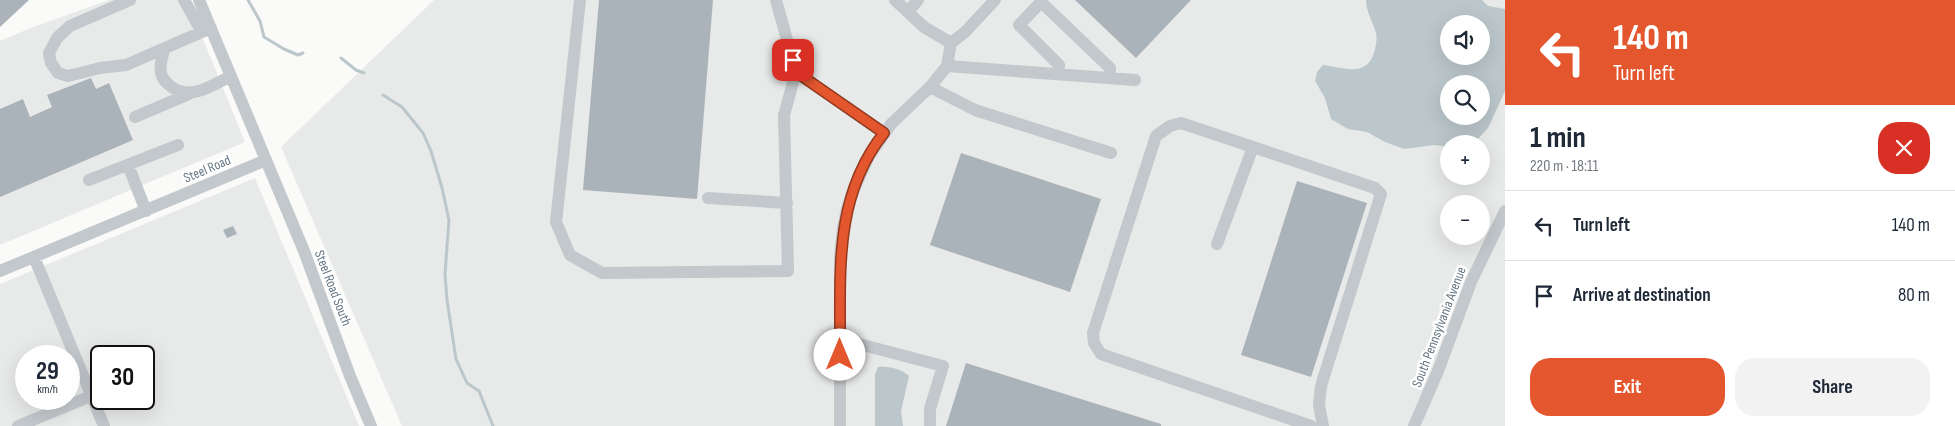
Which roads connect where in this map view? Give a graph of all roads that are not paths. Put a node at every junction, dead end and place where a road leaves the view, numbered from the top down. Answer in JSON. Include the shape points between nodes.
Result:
{"nodes":[{"id":1,"x":130,"y":0,"type":"edge"},
{"id":2,"x":184,"y":0,"type":"edge"},
{"id":3,"x":199,"y":0,"type":"edge"},
{"id":4,"x":580,"y":0,"type":"edge"},
{"id":5,"x":776,"y":0,"type":"edge"},
{"id":6,"x":895,"y":0,"type":"edge"},
{"id":7,"x":918,"y":0,"type":"edge"},
{"id":8,"x":989,"y":2,"type":"edge"},
{"id":9,"x":908,"y":12,"type":"junction"},
{"id":10,"x":206,"y":30,"type":"junction"},
{"id":11,"x":951,"y":43,"type":"junction"},
{"id":12,"x":164,"y":49,"type":"junction"},
{"id":13,"x":947,"y":66,"type":"junction"},
{"id":14,"x":796,"y":72,"type":"junction"},
{"id":15,"x":1058,"y":74,"type":"junction"},
{"id":16,"x":231,"y":76,"type":"junction"},
{"id":17,"x":1110,"y":78,"type":"junction"},
{"id":18,"x":1135,"y":80,"type":"dead end"},
{"id":19,"x":930,"y":87,"type":"junction"},
{"id":20,"x":189,"y":94,"type":"junction"},
{"id":21,"x":135,"y":117,"type":"dead end"},
{"id":22,"x":884,"y":133,"type":"junction"},
{"id":23,"x":178,"y":145,"type":"dead end"},
{"id":24,"x":1253,"y":147,"type":"junction"},
{"id":25,"x":1111,"y":153,"type":"dead end"},
{"id":26,"x":266,"y":160,"type":"junction"},
{"id":27,"x":128,"y":165,"type":"junction"},
{"id":28,"x":90,"y":180,"type":"dead end"},
{"id":29,"x":708,"y":198,"type":"dead end"},
{"id":30,"x":787,"y":203,"type":"junction"},
{"id":31,"x":146,"y":211,"type":"junction"},
{"id":32,"x":1505,"y":211,"type":"edge"},
{"id":33,"x":1217,"y":244,"type":"dead end"},
{"id":34,"x":34,"y":257,"type":"junction"},
{"id":35,"x":0,"y":271,"type":"edge"},
{"id":36,"x":840,"y":338,"type":"junction"},
{"id":37,"x":90,"y":394,"type":"edge"},
{"id":38,"x":90,"y":396,"type":"edge"},
{"id":39,"x":97,"y":410,"type":"edge"},
{"id":40,"x":18,"y":426,"type":"edge"},
{"id":41,"x":104,"y":426,"type":"edge"},
{"id":42,"x":371,"y":426,"type":"edge"},
{"id":43,"x":840,"y":426,"type":"edge"},
{"id":44,"x":930,"y":426,"type":"edge"},
{"id":45,"x":1311,"y":426,"type":"edge"},
{"id":46,"x":1323,"y":426,"type":"edge"},
{"id":47,"x":1414,"y":426,"type":"edge"}],
"edges":[{"from":1,"to":12,"type":"street","via":[[70,26],[57,38],[49,53],[58,73],[68,76],[126,65]]},
{"from":2,"to":10,"type":"street"},
{"from":3,"to":10,"type":"street"},
{"from":4,"to":30,"type":"street","via":[[556,222],[570,255],[602,273],[788,271]]},
{"from":5,"to":14,"type":"street"},
{"from":6,"to":9,"type":"street"},
{"from":7,"to":9,"type":"street"},
{"from":8,"to":11,"type":"street","via":[[965,32]]},
{"from":9,"to":11,"type":"street","via":[[924,28]]},
{"from":10,"to":12,"type":"street"},
{"from":10,"to":16,"type":"street"},
{"from":11,"to":13,"type":"street"},
{"from":12,"to":20,"type":"street","via":[[159,70],[163,80],[176,91]]},
{"from":13,"to":15,"type":"street"},
{"from":13,"to":19,"type":"street"},
{"from":14,"to":22,"type":"street"},
{"from":14,"to":30,"type":"street","via":[[784,115]]},
{"from":15,"to":17,"type":"street"},
{"from":15,"to":17,"type":"street","via":[[1059,65],[1019,25],[1041,2],[1110,68]]},
{"from":16,"to":20,"type":"street"},
{"from":16,"to":26,"type":"street"},
{"from":17,"to":18,"type":"street"},
{"from":19,"to":22,"type":"street"},
{"from":19,"to":25,"type":"street","via":[[975,110]]},
{"from":20,"to":21,"type":"street"},
{"from":22,"to":36,"type":"street","via":[[860,173],[845,219],[840,257]]},
{"from":23,"to":27,"type":"street"},
{"from":24,"to":33,"type":"street"},
{"from":24,"to":45,"type":"street","via":[[1181,124],[1170,126],[1156,136],[1093,333],[1094,343],[1101,354]]},
{"from":24,"to":46,"type":"street","via":[[1375,188],[1381,194],[1321,386],[1319,406]]},
{"from":26,"to":31,"type":"street","name":"Steel Road"},
{"from":26,"to":42,"type":"street","name":"Steel Road South"},
{"from":27,"to":28,"type":"street"},
{"from":27,"to":31,"type":"street"},
{"from":29,"to":30,"type":"street"},
{"from":31,"to":34,"type":"street","name":"Steel Road"},
{"from":32,"to":47,"type":"street","name":"South Pennsylvania Avenue","via":[[1471,282]]},
{"from":34,"to":35,"type":"street","name":"Steel Road"},
{"from":34,"to":37,"type":"street"},
{"from":36,"to":43,"type":"street"},
{"from":36,"to":44,"type":"street","via":[[943,366],[930,409]]},
{"from":38,"to":40,"type":"street"},
{"from":39,"to":41,"type":"street"}]}
